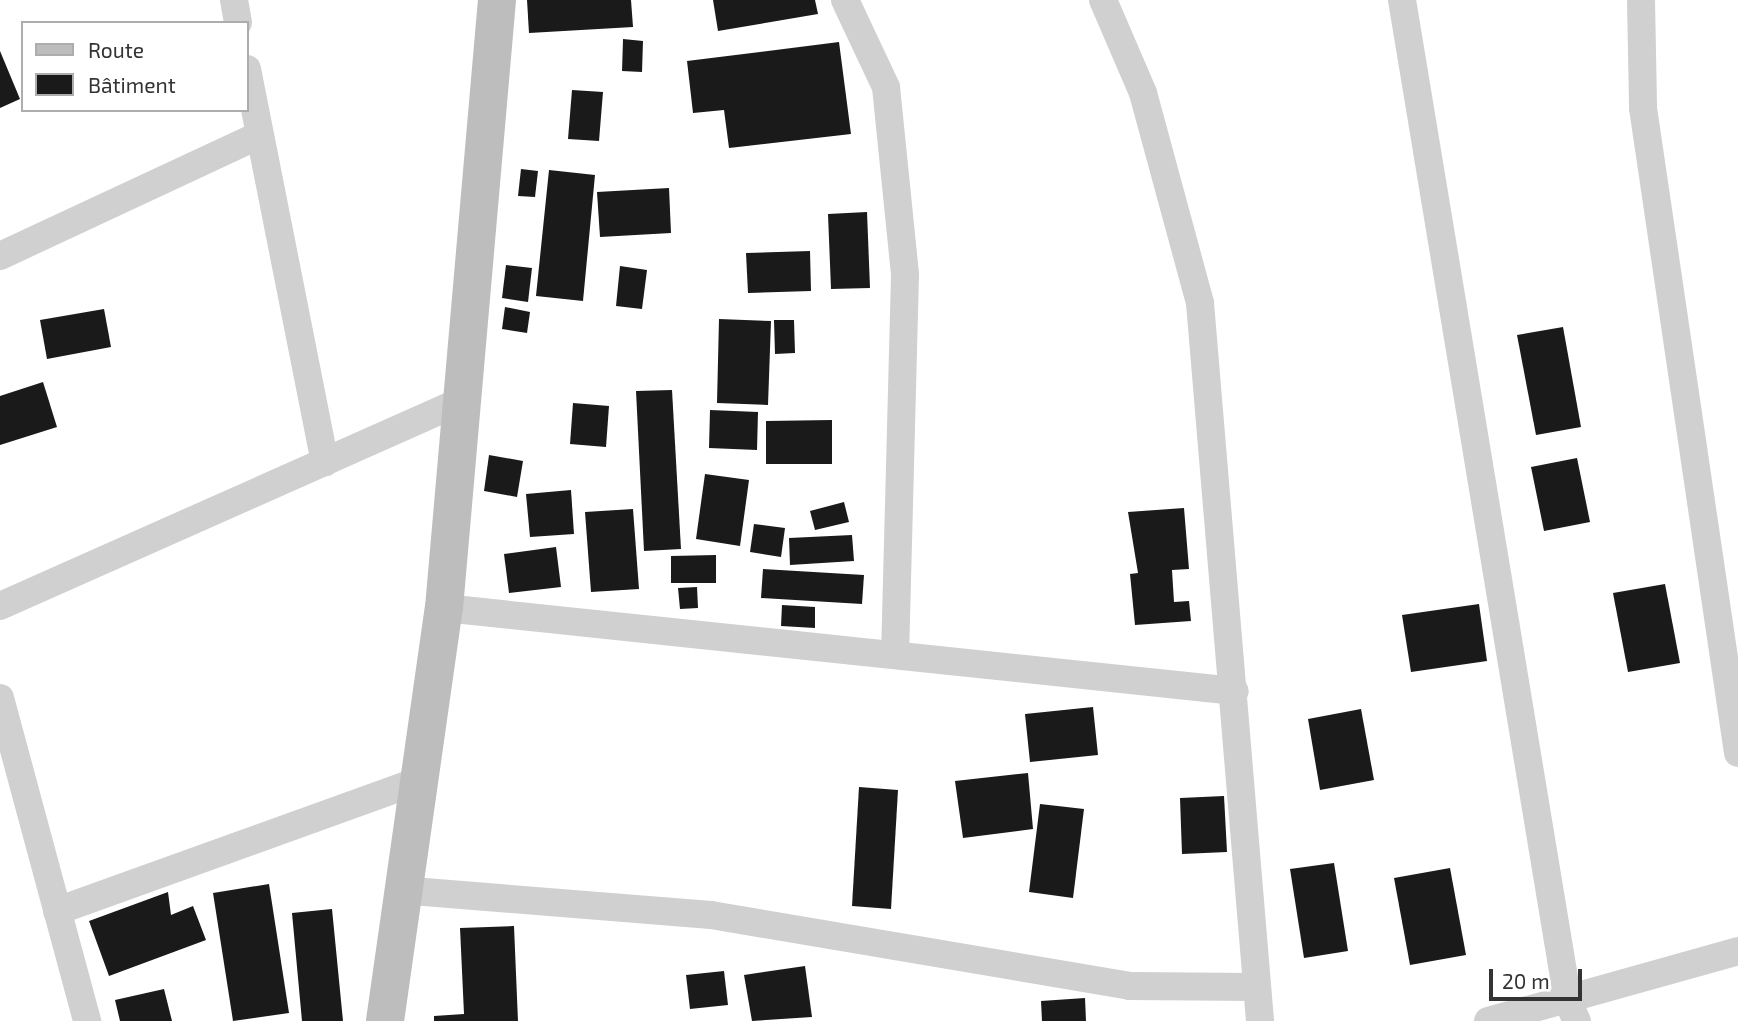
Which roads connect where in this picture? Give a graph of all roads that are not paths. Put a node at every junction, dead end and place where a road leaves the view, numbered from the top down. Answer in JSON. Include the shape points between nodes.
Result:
{"nodes":[{"id":1,"x":234,"y":0,"type":"edge"},
{"id":2,"x":497,"y":0,"type":"edge"},
{"id":3,"x":845,"y":0,"type":"edge"},
{"id":4,"x":1103,"y":0,"type":"edge"},
{"id":5,"x":1402,"y":0,"type":"edge"},
{"id":6,"x":1641,"y":0,"type":"edge"},
{"id":7,"x":238,"y":21,"type":"edge"},
{"id":8,"x":248,"y":74,"type":"edge"},
{"id":9,"x":259,"y":135,"type":"junction"},
{"id":10,"x":0,"y":256,"type":"edge"},
{"id":11,"x":459,"y":402,"type":"junction"},
{"id":12,"x":325,"y":462,"type":"junction"},
{"id":13,"x":0,"y":606,"type":"edge"},
{"id":14,"x":444,"y":608,"type":"junction"},
{"id":15,"x":895,"y":655,"type":"junction"},
{"id":16,"x":1235,"y":691,"type":"junction"},
{"id":17,"x":0,"y":698,"type":"edge"},
{"id":18,"x":1738,"y":753,"type":"edge"},
{"id":19,"x":415,"y":782,"type":"junction"},
{"id":20,"x":400,"y":890,"type":"junction"},
{"id":21,"x":57,"y":911,"type":"junction"},
{"id":22,"x":1738,"y":951,"type":"edge"},
{"id":23,"x":1257,"y":987,"type":"junction"},
{"id":24,"x":1572,"y":1012,"type":"edge"},
{"id":25,"x":87,"y":1021,"type":"edge"},
{"id":26,"x":385,"y":1021,"type":"edge"},
{"id":27,"x":1260,"y":1021,"type":"edge"},
{"id":28,"x":1488,"y":1021,"type":"edge"}],
"edges":[{"from":1,"to":7,"type":"street"},
{"from":2,"to":11,"type":"street"},
{"from":3,"to":15,"type":"street","via":[[886,87],[905,275]]},
{"from":4,"to":16,"type":"street","via":[[1143,93],[1200,303]]},
{"from":5,"to":24,"type":"street"},
{"from":6,"to":18,"type":"street","via":[[1643,108]]},
{"from":8,"to":9,"type":"street"},
{"from":9,"to":10,"type":"street"},
{"from":9,"to":12,"type":"street"},
{"from":11,"to":12,"type":"street"},
{"from":11,"to":14,"type":"street"},
{"from":12,"to":13,"type":"street"},
{"from":14,"to":15,"type":"street"},
{"from":14,"to":19,"type":"street"},
{"from":15,"to":16,"type":"street"},
{"from":16,"to":23,"type":"street"},
{"from":17,"to":21,"type":"street"},
{"from":19,"to":20,"type":"street"},
{"from":19,"to":21,"type":"street"},
{"from":20,"to":23,"type":"street","via":[[711,915],[1129,986]]},
{"from":20,"to":26,"type":"street"},
{"from":21,"to":25,"type":"street"},
{"from":22,"to":24,"type":"street"},
{"from":23,"to":27,"type":"street"},
{"from":24,"to":28,"type":"street"}]}
